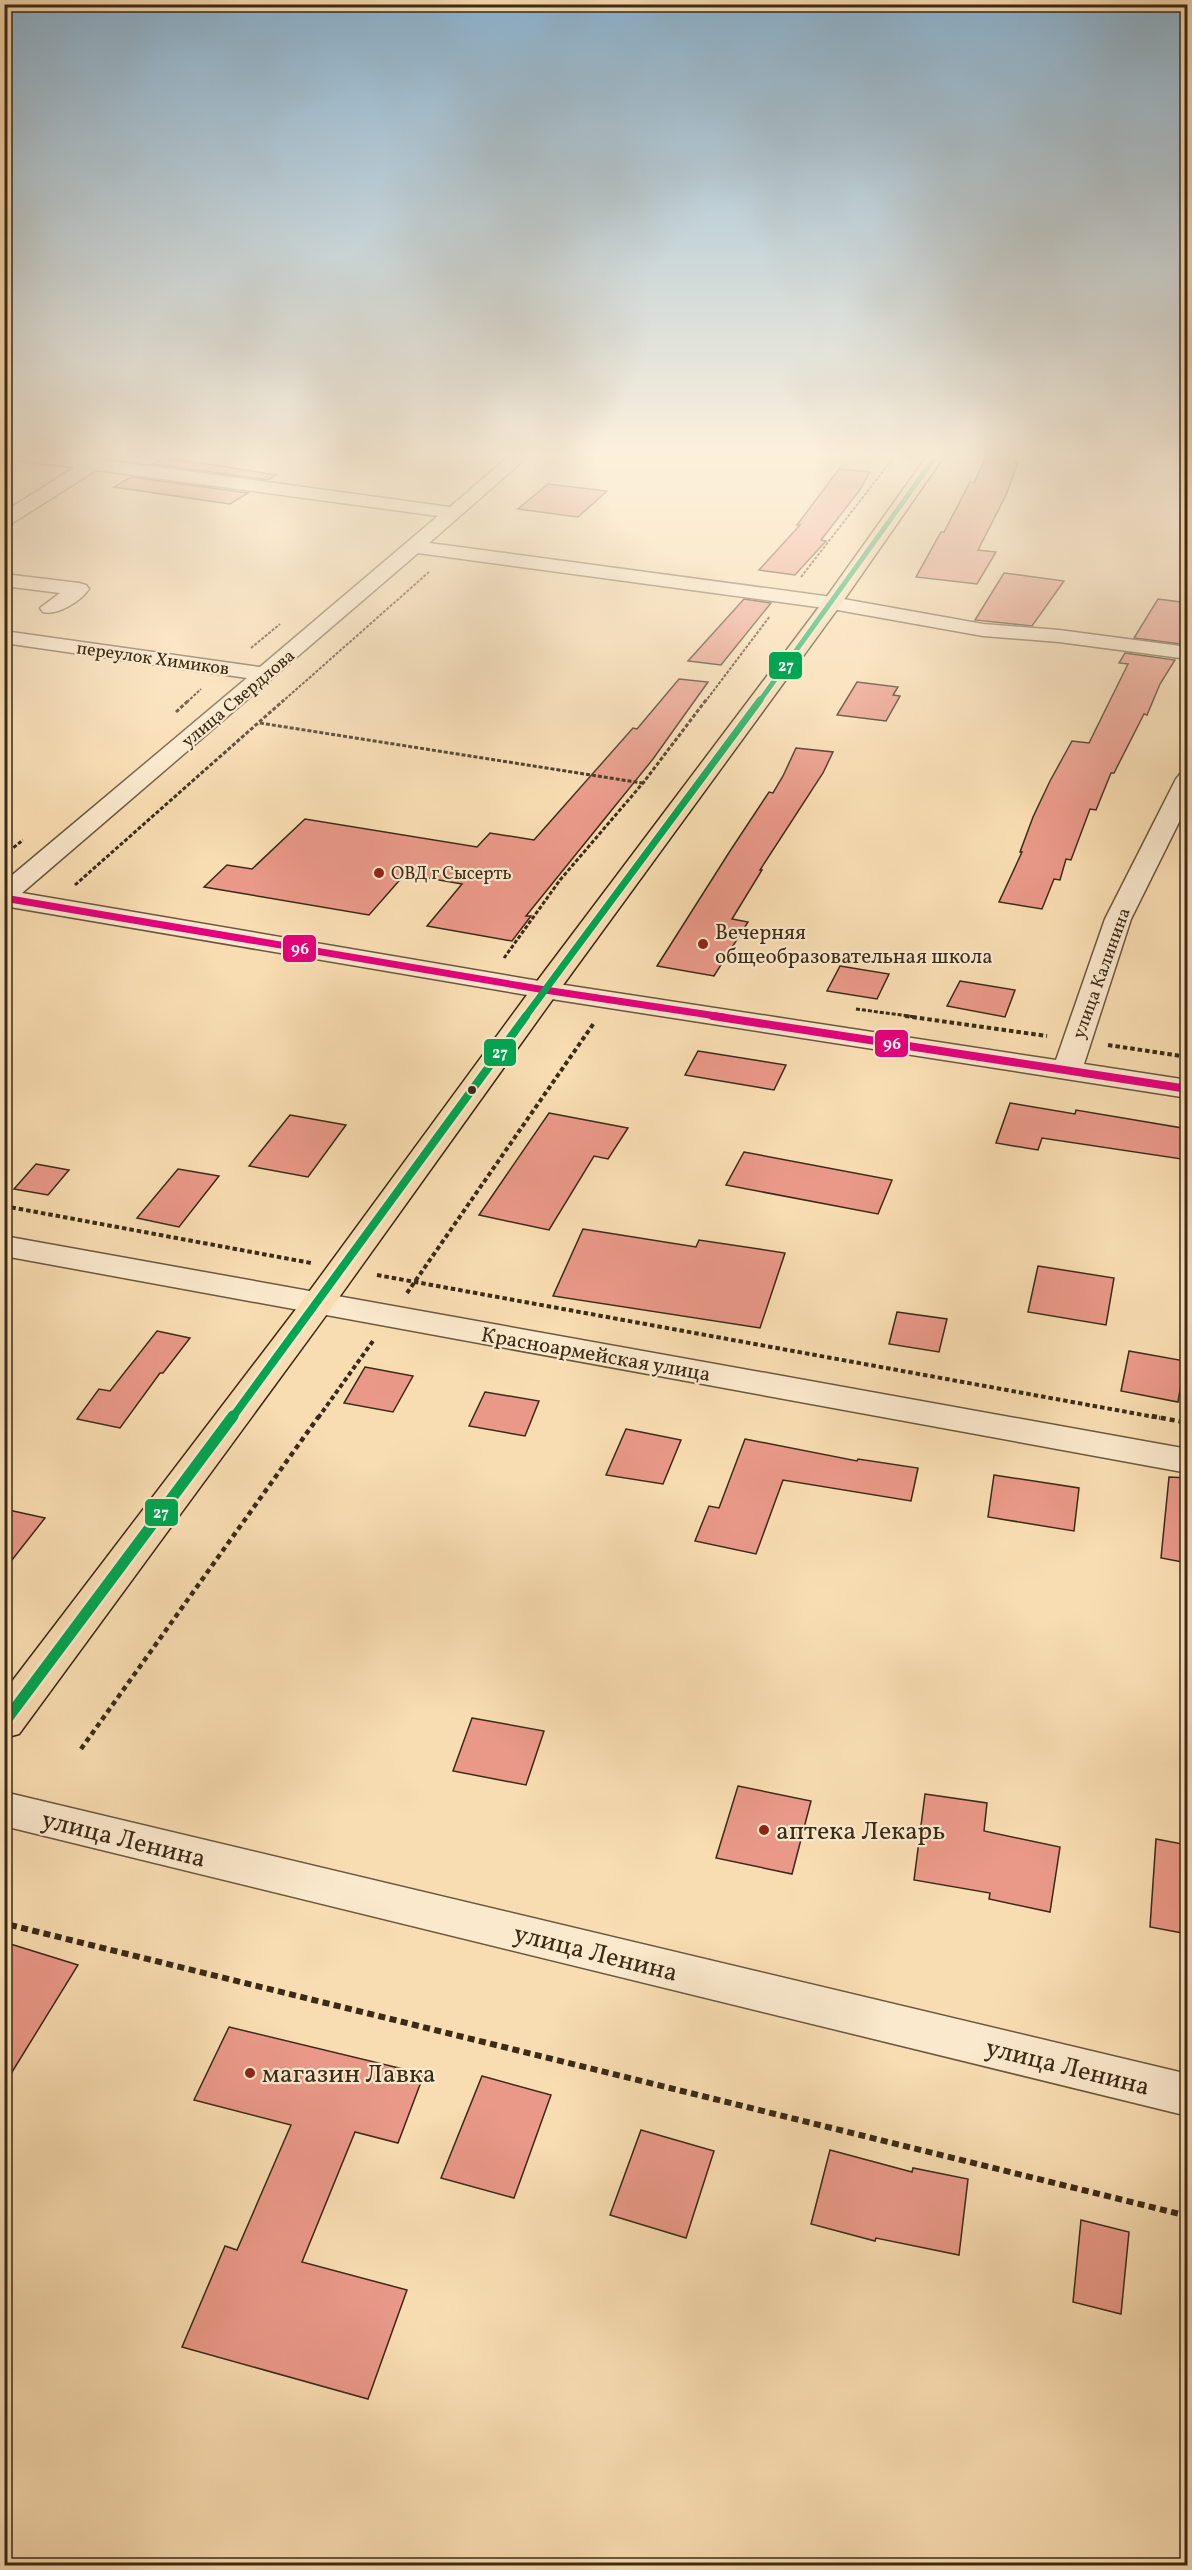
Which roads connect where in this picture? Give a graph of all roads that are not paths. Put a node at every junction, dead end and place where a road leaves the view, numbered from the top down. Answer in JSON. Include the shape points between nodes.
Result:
{"nodes":[{"id":1,"x":386,"y":572,"type":"edge"},
{"id":2,"x":599,"y":572,"type":"edge"},
{"id":3,"x":854,"y":572,"type":"edge"},
{"id":4,"x":4,"y":580,"type":"edge"},
{"id":5,"x":832,"y":603,"type":"junction"},
{"id":6,"x":50,"y":608,"type":"dead end"},
{"id":7,"x":4,"y":637,"type":"edge"},
{"id":8,"x":1188,"y":653,"type":"edge"},
{"id":9,"x":265,"y":674,"type":"junction"},
{"id":10,"x":1188,"y":779,"type":"edge"},
{"id":11,"x":4,"y":897,"type":"edge"},
{"id":12,"x":544,"y":990,"type":"junction"},
{"id":13,"x":1067,"y":1071,"type":"junction"},
{"id":14,"x":1188,"y":1089,"type":"edge"},
{"id":15,"x":4,"y":1246,"type":"edge"},
{"id":16,"x":318,"y":1303,"type":"junction"},
{"id":17,"x":1188,"y":1461,"type":"edge"},
{"id":18,"x":4,"y":1723,"type":"edge"},
{"id":19,"x":4,"y":1809,"type":"edge"},
{"id":20,"x":1188,"y":2095,"type":"edge"}],
"edges":[{"from":1,"to":9,"type":"street","name":"улица Свердлова"},
{"from":2,"to":5,"type":"street"},
{"from":3,"to":5,"type":"main road"},
{"from":4,"to":6,"type":"street","via":[[79,589]]},
{"from":5,"to":8,"type":"street","via":[[983,630]]},
{"from":5,"to":12,"type":"main road"},
{"from":7,"to":9,"type":"street","name":"переулок Химиков"},
{"from":9,"to":11,"type":"street","name":"улица Свердлова"},
{"from":10,"to":13,"type":"street","name":"улица Калинина","via":[[1118,919]]},
{"from":11,"to":12,"type":"street"},
{"from":12,"to":13,"type":"street"},
{"from":12,"to":16,"type":"main road"},
{"from":13,"to":14,"type":"street"},
{"from":15,"to":16,"type":"street","name":"Красноармейская улица"},
{"from":16,"to":17,"type":"street","name":"Красноармейская улица"},
{"from":16,"to":18,"type":"main road"},
{"from":19,"to":20,"type":"street","name":"улица Ленина"}]}
